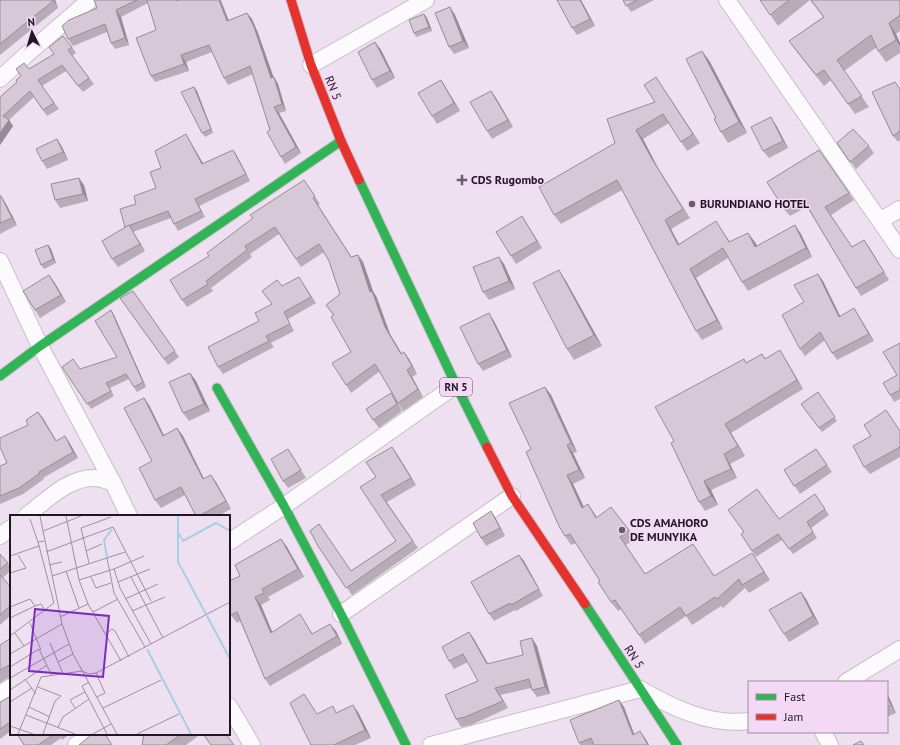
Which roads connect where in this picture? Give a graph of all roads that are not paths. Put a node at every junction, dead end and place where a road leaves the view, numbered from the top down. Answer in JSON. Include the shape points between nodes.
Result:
{"nodes":[{"id":1,"x":90,"y":0,"type":"edge"},
{"id":2,"x":292,"y":0,"type":"edge"},
{"id":3,"x":426,"y":0,"type":"edge"},
{"id":4,"x":727,"y":0,"type":"edge"},
{"id":5,"x":311,"y":65,"type":"junction"},
{"id":6,"x":0,"y":79,"type":"edge"},
{"id":7,"x":341,"y":141,"type":"junction"},
{"id":8,"x":900,"y":209,"type":"edge"},
{"id":9,"x":880,"y":220,"type":"junction"},
{"id":10,"x":900,"y":250,"type":"edge"},
{"id":11,"x":0,"y":261,"type":"edge"},
{"id":12,"x":40,"y":346,"type":"junction"},
{"id":13,"x":0,"y":376,"type":"edge"},
{"id":14,"x":456,"y":385,"type":"junction"},
{"id":15,"x":218,"y":388,"type":"dead end"},
{"id":16,"x":113,"y":483,"type":"junction"},
{"id":17,"x":512,"y":496,"type":"junction"},
{"id":18,"x":284,"y":506,"type":"junction"},
{"id":19,"x":27,"y":515,"type":"edge"},
{"id":20,"x":129,"y":515,"type":"edge"},
{"id":21,"x":10,"y":529,"type":"edge"},
{"id":22,"x":0,"y":536,"type":"edge"},
{"id":23,"x":230,"y":541,"type":"edge"},
{"id":24,"x":342,"y":614,"type":"junction"},
{"id":25,"x":900,"y":649,"type":"edge"},
{"id":26,"x":848,"y":681,"type":"edge"},
{"id":27,"x":10,"y":688,"type":"edge"},
{"id":28,"x":640,"y":689,"type":"junction"},
{"id":29,"x":0,"y":694,"type":"edge"},
{"id":30,"x":230,"y":708,"type":"edge"},
{"id":31,"x":748,"y":721,"type":"edge"},
{"id":32,"x":824,"y":733,"type":"edge"},
{"id":33,"x":90,"y":735,"type":"edge"},
{"id":34,"x":76,"y":745,"type":"edge"},
{"id":35,"x":252,"y":745,"type":"edge"},
{"id":36,"x":406,"y":745,"type":"edge"},
{"id":37,"x":431,"y":745,"type":"edge"},
{"id":38,"x":677,"y":745,"type":"edge"},
{"id":39,"x":830,"y":745,"type":"edge"}],
"edges":[{"from":1,"to":6,"type":"street"},
{"from":2,"to":5,"type":"main road","name":"RN 5","number":"RN 5"},
{"from":3,"to":5,"type":"street"},
{"from":4,"to":9,"type":"street"},
{"from":5,"to":7,"type":"main road","name":"RN 5","number":"RN 5"},
{"from":7,"to":12,"type":"main road"},
{"from":7,"to":14,"type":"main road","name":"RN 5","number":"RN 5"},
{"from":8,"to":9,"type":"street"},
{"from":9,"to":10,"type":"street"},
{"from":11,"to":12,"type":"street"},
{"from":12,"to":13,"type":"main road"},
{"from":12,"to":16,"type":"street"},
{"from":14,"to":17,"type":"main road","name":"RN 5","number":"RN 5"},
{"from":14,"to":18,"type":"street"},
{"from":15,"to":18,"type":"main road"},
{"from":16,"to":19,"type":"street","via":[[96,478],[66,485]]},
{"from":16,"to":20,"type":"street"},
{"from":17,"to":24,"type":"street"},
{"from":17,"to":28,"type":"main road","name":"RN 5","number":"RN 5"},
{"from":18,"to":23,"type":"street"},
{"from":18,"to":24,"type":"main road"},
{"from":21,"to":22,"type":"street"},
{"from":24,"to":36,"type":"main road"},
{"from":25,"to":26,"type":"street"},
{"from":27,"to":29,"type":"street"},
{"from":28,"to":31,"type":"street","via":[[669,705],[717,721]]},
{"from":28,"to":37,"type":"street"},
{"from":28,"to":38,"type":"main road","name":"RN 5","number":"RN 5"},
{"from":30,"to":35,"type":"street"},
{"from":32,"to":39,"type":"street"},
{"from":33,"to":34,"type":"street"}]}
